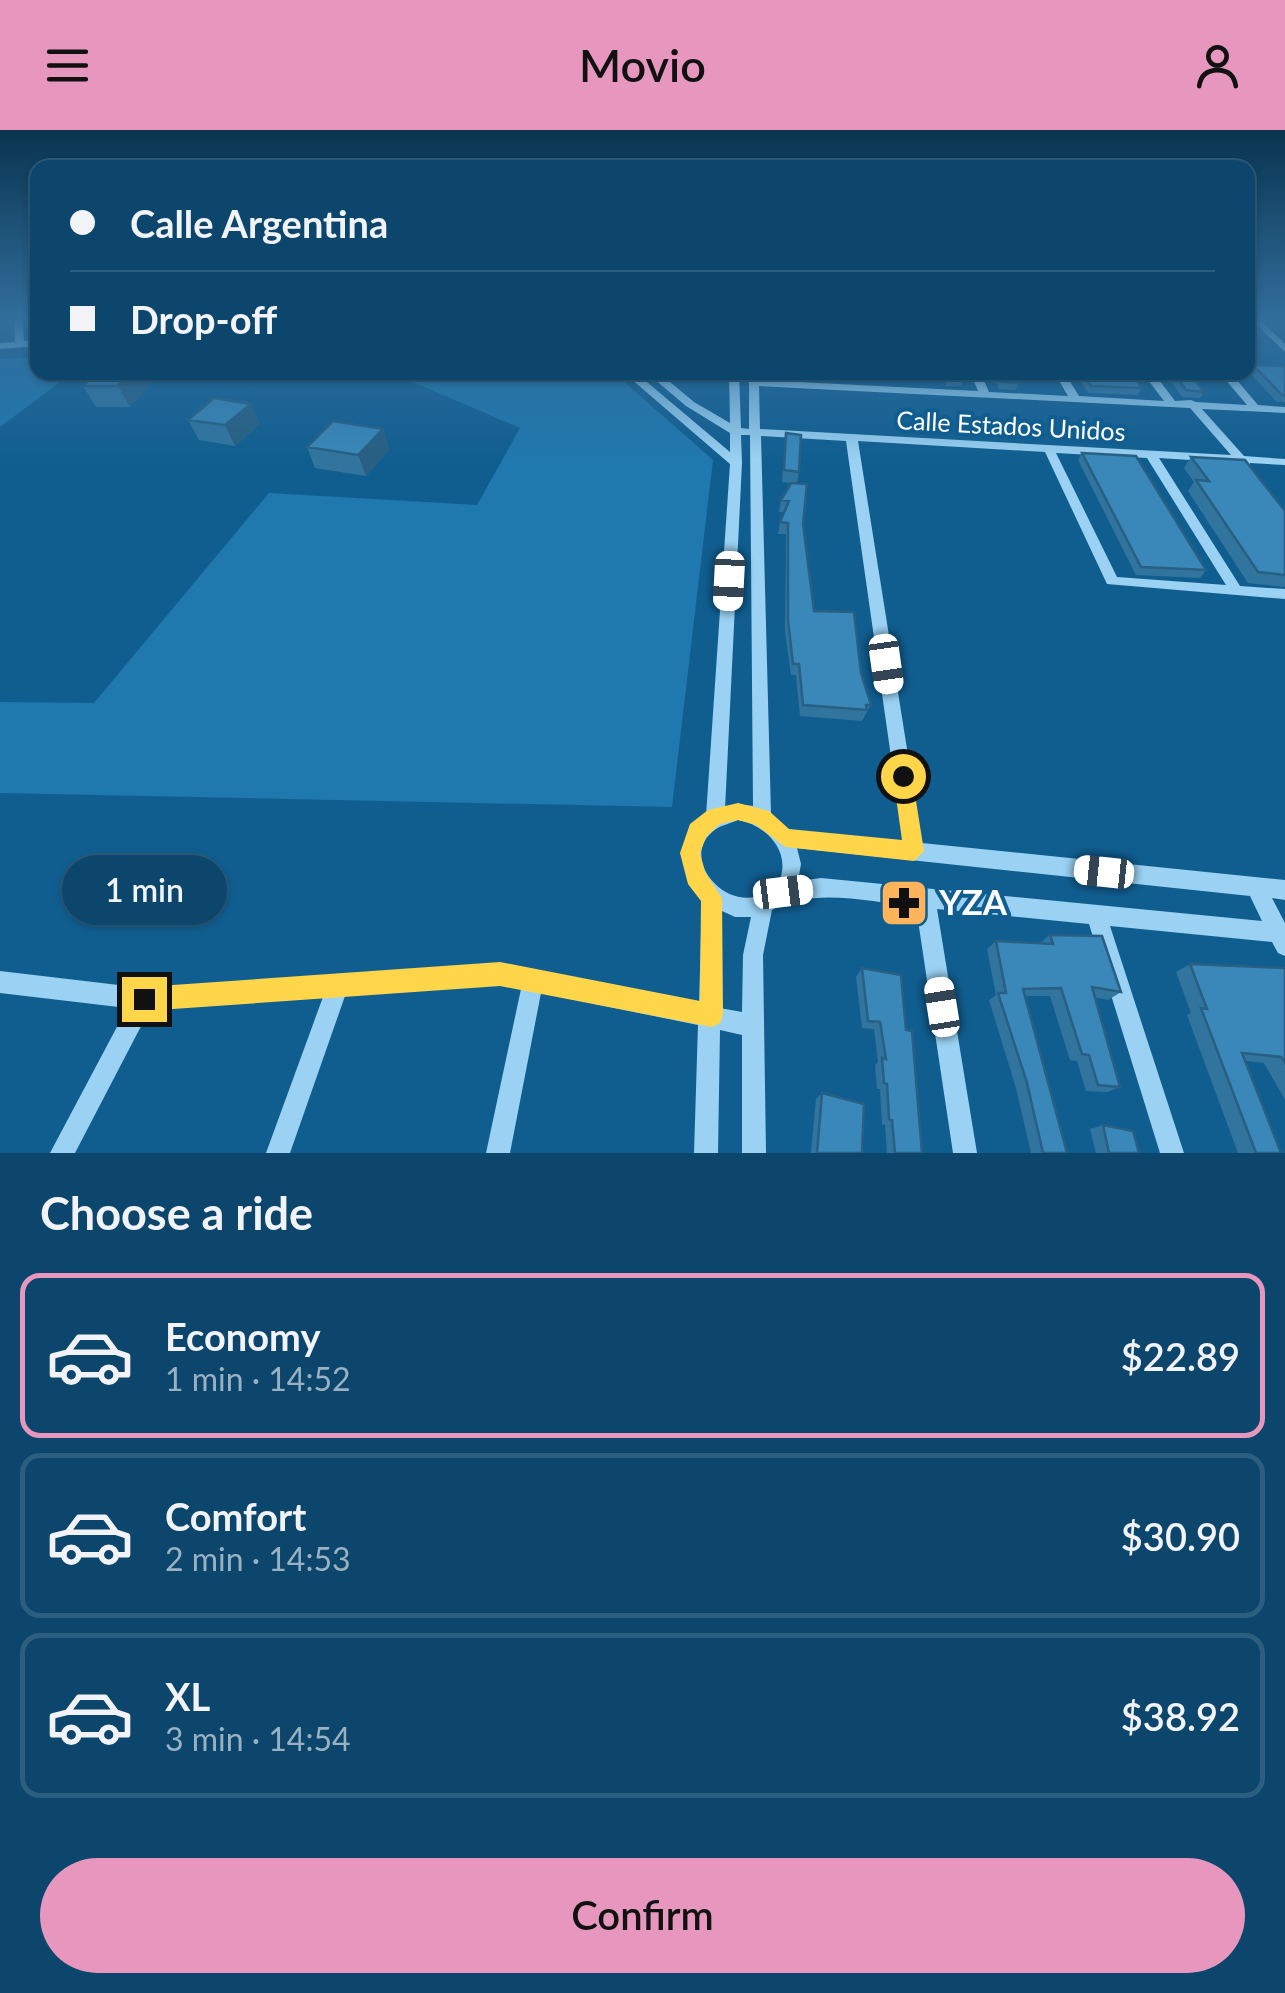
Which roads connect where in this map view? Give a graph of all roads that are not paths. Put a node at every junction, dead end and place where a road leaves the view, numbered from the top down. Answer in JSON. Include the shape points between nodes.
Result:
{"nodes":[{"id":1,"x":637,"y":380,"type":"edge"},
{"id":2,"x":662,"y":380,"type":"edge"},
{"id":3,"x":734,"y":380,"type":"edge"},
{"id":4,"x":754,"y":380,"type":"edge"},
{"id":5,"x":784,"y":380,"type":"edge"},
{"id":6,"x":978,"y":380,"type":"edge"},
{"id":7,"x":1064,"y":380,"type":"edge"},
{"id":8,"x":1153,"y":380,"type":"edge"},
{"id":9,"x":1231,"y":380,"type":"edge"},
{"id":10,"x":984,"y":393,"type":"junction"},
{"id":11,"x":1074,"y":398,"type":"junction"},
{"id":12,"x":734,"y":402,"type":"junction"},
{"id":13,"x":1170,"y":402,"type":"junction"},
{"id":14,"x":690,"y":404,"type":"junction"},
{"id":15,"x":1191,"y":404,"type":"junction"},
{"id":16,"x":1256,"y":408,"type":"junction"},
{"id":17,"x":1285,"y":410,"type":"edge"},
{"id":18,"x":735,"y":430,"type":"junction"},
{"id":19,"x":754,"y":432,"type":"junction"},
{"id":20,"x":852,"y":440,"type":"junction"},
{"id":21,"x":1050,"y":451,"type":"junction"},
{"id":22,"x":1151,"y":455,"type":"junction"},
{"id":23,"x":1241,"y":460,"type":"junction"},
{"id":24,"x":1285,"y":462,"type":"edge"},
{"id":25,"x":736,"y":463,"type":"junction"},
{"id":26,"x":1252,"y":474,"type":"edge"},
{"id":27,"x":1236,"y":590,"type":"junction"},
{"id":28,"x":1285,"y":594,"type":"edge"},
{"id":29,"x":715,"y":816,"type":"junction"},
{"id":30,"x":762,"y":818,"type":"junction"},
{"id":31,"x":785,"y":838,"type":"junction"},
{"id":32,"x":914,"y":851,"type":"junction"},
{"id":33,"x":1256,"y":888,"type":"junction"},
{"id":34,"x":1285,"y":890,"type":"edge"},
{"id":35,"x":783,"y":892,"type":"junction"},
{"id":36,"x":712,"y":898,"type":"junction"},
{"id":37,"x":924,"y":898,"type":"junction"},
{"id":38,"x":763,"y":906,"type":"junction"},
{"id":39,"x":1096,"y":915,"type":"junction"},
{"id":40,"x":1283,"y":937,"type":"edge"},
{"id":41,"x":532,"y":981,"type":"junction"},
{"id":42,"x":0,"y":982,"type":"edge"},
{"id":43,"x":338,"y":986,"type":"junction"},
{"id":44,"x":144,"y":999,"type":"junction"},
{"id":45,"x":712,"y":1015,"type":"junction"},
{"id":46,"x":754,"y":1026,"type":"junction"},
{"id":47,"x":62,"y":1153,"type":"edge"},
{"id":48,"x":278,"y":1153,"type":"edge"},
{"id":49,"x":498,"y":1153,"type":"edge"},
{"id":50,"x":706,"y":1153,"type":"edge"},
{"id":51,"x":754,"y":1153,"type":"edge"},
{"id":52,"x":965,"y":1153,"type":"edge"},
{"id":53,"x":1172,"y":1153,"type":"edge"}],
"edges":[{"from":1,"to":25,"type":"street"},
{"from":2,"to":14,"type":"street"},
{"from":3,"to":12,"type":"street"},
{"from":4,"to":19,"type":"street"},
{"from":5,"to":10,"type":"street"},
{"from":6,"to":10,"type":"street"},
{"from":7,"to":11,"type":"street"},
{"from":8,"to":13,"type":"street"},
{"from":9,"to":16,"type":"street"},
{"from":10,"to":11,"type":"street"},
{"from":11,"to":13,"type":"street"},
{"from":12,"to":14,"type":"street"},
{"from":12,"to":18,"type":"street"},
{"from":13,"to":15,"type":"street"},
{"from":14,"to":18,"type":"street"},
{"from":15,"to":16,"type":"street"},
{"from":15,"to":23,"type":"street"},
{"from":16,"to":17,"type":"street"},
{"from":18,"to":19,"type":"street","name":"Calle Estados Unidos"},
{"from":18,"to":25,"type":"street"},
{"from":19,"to":20,"type":"street","name":"Calle Estados Unidos"},
{"from":19,"to":30,"type":"street"},
{"from":20,"to":21,"type":"street","name":"Calle Estados Unidos"},
{"from":20,"to":32,"type":"street"},
{"from":21,"to":22,"type":"street","name":"Calle Estados Unidos"},
{"from":21,"to":27,"type":"street","via":[[1112,581]]},
{"from":22,"to":23,"type":"street","name":"Calle Estados Unidos"},
{"from":22,"to":27,"type":"street"},
{"from":23,"to":24,"type":"street","name":"Calle Estados Unidos"},
{"from":23,"to":26,"type":"street"},
{"from":25,"to":29,"type":"street"},
{"from":27,"to":28,"type":"street"},
{"from":29,"to":30,"type":"street"},
{"from":29,"to":36,"type":"street","via":[[698,831],[690,853],[695,877]]},
{"from":30,"to":31,"type":"street"},
{"from":31,"to":32,"type":"street"},
{"from":31,"to":35,"type":"street","via":[[793,866]]},
{"from":32,"to":33,"type":"street"},
{"from":33,"to":34,"type":"street"},
{"from":33,"to":40,"type":"street"},
{"from":35,"to":37,"type":"street","via":[[821,888]]},
{"from":35,"to":38,"type":"street"},
{"from":36,"to":38,"type":"street","via":[[737,908]]},
{"from":36,"to":45,"type":"street"},
{"from":37,"to":39,"type":"street"},
{"from":37,"to":52,"type":"street"},
{"from":38,"to":46,"type":"street","via":[[753,955]]},
{"from":39,"to":40,"type":"street"},
{"from":39,"to":53,"type":"street"},
{"from":41,"to":43,"type":"street","via":[[500,974]]},
{"from":41,"to":45,"type":"street"},
{"from":41,"to":49,"type":"street"},
{"from":42,"to":44,"type":"street"},
{"from":43,"to":44,"type":"street"},
{"from":43,"to":48,"type":"street"},
{"from":44,"to":47,"type":"street"},
{"from":45,"to":46,"type":"street"},
{"from":45,"to":50,"type":"street"},
{"from":46,"to":51,"type":"street"}]}
